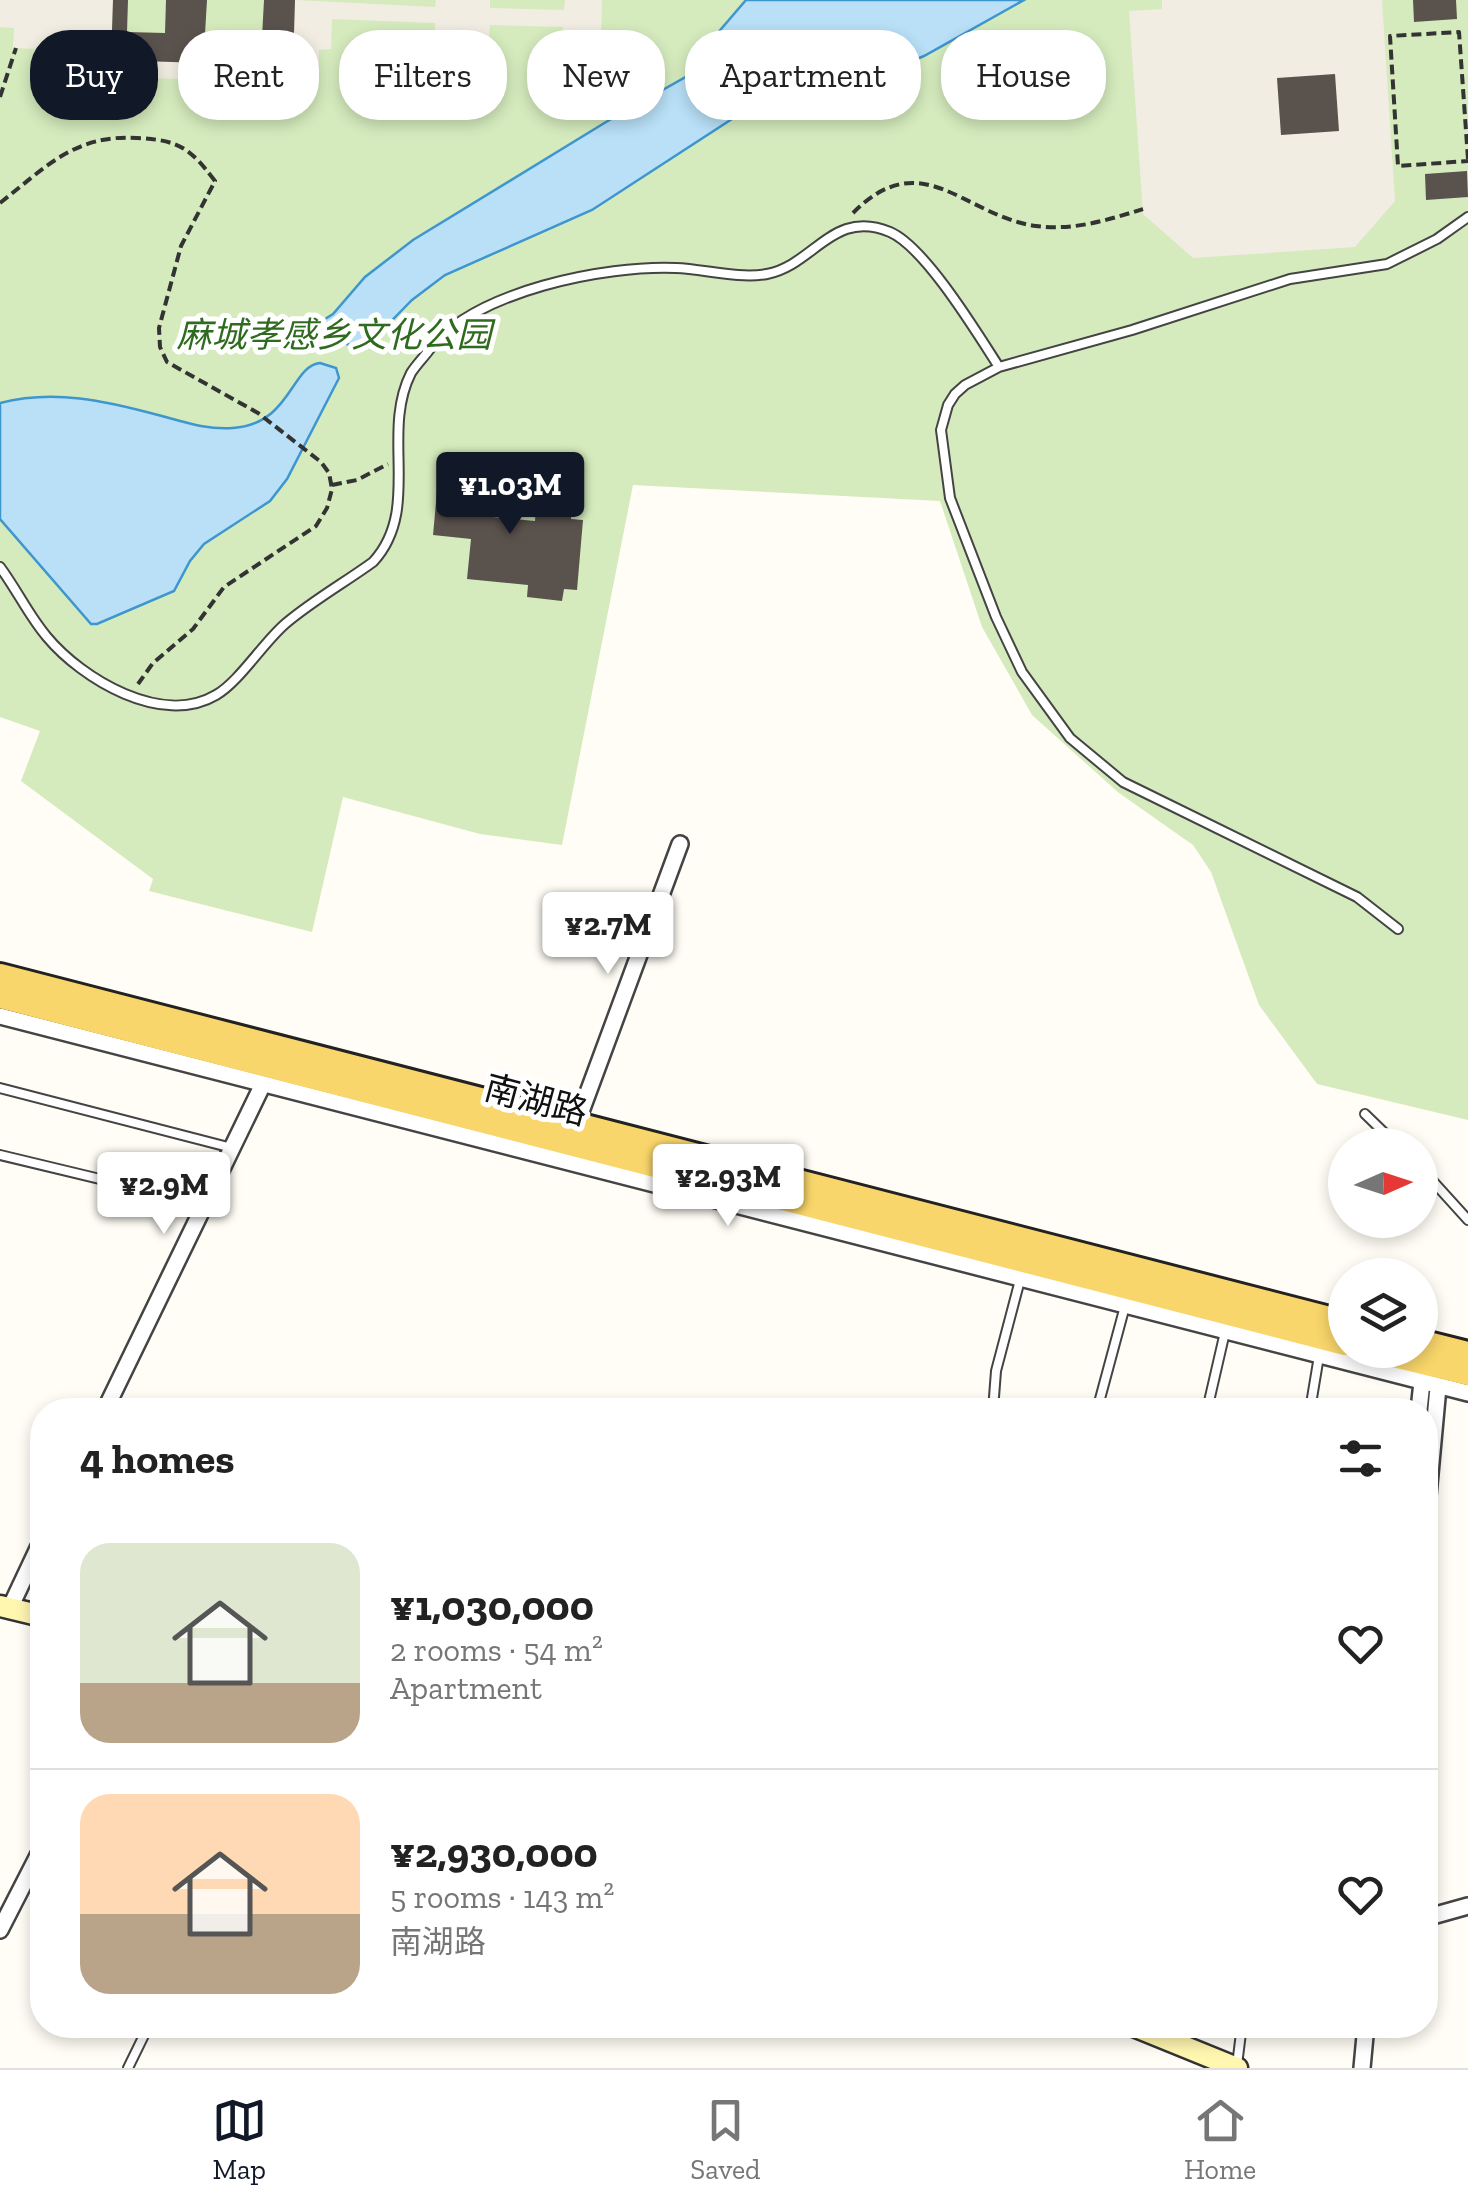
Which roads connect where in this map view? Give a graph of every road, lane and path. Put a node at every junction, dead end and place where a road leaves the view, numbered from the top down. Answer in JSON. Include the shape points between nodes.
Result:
{"nodes":[{"id":1,"x":16,"y":48,"type":"dead end"},
{"id":2,"x":0,"y":97,"type":"edge"},
{"id":3,"x":1466,"y":97,"type":"edge"},
{"id":4,"x":1468,"y":160,"type":"edge"},
{"id":5,"x":0,"y":203,"type":"edge"},
{"id":6,"x":1143,"y":209,"type":"dead end"},
{"id":7,"x":1468,"y":217,"type":"edge"},
{"id":8,"x":832,"y":233,"type":"junction"},
{"id":9,"x":999,"y":367,"type":"junction"},
{"id":10,"x":398,"y":463,"type":"junction"},
{"id":11,"x":332,"y":485,"type":"junction"},
{"id":12,"x":0,"y":568,"type":"edge"},
{"id":13,"x":130,"y":696,"type":"junction"},
{"id":14,"x":680,"y":844,"type":"dead end"},
{"id":15,"x":1398,"y":929,"type":"dead end"},
{"id":16,"x":0,"y":975,"type":"edge"},
{"id":17,"x":0,"y":997,"type":"edge"},
{"id":18,"x":0,"y":1016,"type":"edge"},
{"id":19,"x":262,"y":1084,"type":"junction"},
{"id":20,"x":0,"y":1088,"type":"edge"},
{"id":21,"x":1365,"y":1114,"type":"dead end"},
{"id":22,"x":576,"y":1125,"type":"junction"},
{"id":23,"x":1380,"y":1128,"type":"edge"},
{"id":24,"x":232,"y":1148,"type":"junction"},
{"id":25,"x":0,"y":1155,"type":"edge"},
{"id":26,"x":1438,"y":1187,"type":"edge"},
{"id":27,"x":204,"y":1204,"type":"junction"},
{"id":28,"x":1468,"y":1220,"type":"edge"},
{"id":29,"x":1020,"y":1280,"type":"junction"},
{"id":30,"x":1125,"y":1306,"type":"junction"},
{"id":31,"x":1328,"y":1318,"type":"edge"},
{"id":32,"x":1225,"y":1332,"type":"junction"},
{"id":33,"x":1328,"y":1340,"type":"edge"},
{"id":34,"x":1438,"y":1346,"type":"edge"},
{"id":35,"x":1468,"y":1353,"type":"edge"},
{"id":36,"x":1319,"y":1356,"type":"junction"},
{"id":37,"x":1438,"y":1367,"type":"edge"},
{"id":38,"x":1468,"y":1374,"type":"edge"},
{"id":39,"x":1430,"y":1384,"type":"junction"},
{"id":40,"x":1468,"y":1393,"type":"edge"},
{"id":41,"x":111,"y":1398,"type":"edge"},
{"id":42,"x":994,"y":1398,"type":"edge"},
{"id":43,"x":1100,"y":1398,"type":"edge"},
{"id":44,"x":1210,"y":1398,"type":"edge"},
{"id":45,"x":1312,"y":1398,"type":"edge"},
{"id":46,"x":1424,"y":1398,"type":"edge"},
{"id":47,"x":1430,"y":1398,"type":"edge"},
{"id":48,"x":30,"y":1562,"type":"edge"},
{"id":49,"x":5,"y":1607,"type":"edge"},
{"id":50,"x":30,"y":1613,"type":"edge"},
{"id":51,"x":30,"y":1871,"type":"edge"},
{"id":52,"x":1468,"y":1906,"type":"edge"},
{"id":53,"x":1438,"y":1914,"type":"edge"},
{"id":54,"x":0,"y":1930,"type":"edge"},
{"id":55,"x":143,"y":2038,"type":"edge"},
{"id":56,"x":1163,"y":2038,"type":"edge"},
{"id":57,"x":1240,"y":2038,"type":"edge"},
{"id":58,"x":1365,"y":2038,"type":"edge"},
{"id":59,"x":128,"y":2068,"type":"edge"},
{"id":60,"x":1237,"y":2068,"type":"edge"},
{"id":61,"x":1362,"y":2068,"type":"edge"}],
"edges":[{"from":1,"to":2,"type":"path"},
{"from":3,"to":4,"type":"path"},
{"from":3,"to":4,"type":"path","via":[[1460,32],[1390,36],[1398,166]]},
{"from":5,"to":11,"type":"path","via":[[88,141],[166,140],[196,156],[215,182],[181,246],[159,328],[160,348],[166,362],[258,413],[321,462]]},
{"from":6,"to":8,"type":"path","via":[[1097,223],[1034,226],[910,181],[864,202]]},
{"from":7,"to":9,"type":"lane","via":[[1387,264],[1290,279]]},
{"from":8,"to":9,"type":"lane","via":[[870,227],[909,244]]},
{"from":8,"to":10,"type":"lane","via":[[768,274],[632,270],[479,308],[446,331],[411,374],[398,424]]},
{"from":9,"to":15,"type":"lane","via":[[955,394],[943,417],[942,443],[950,498],[1007,645],[1038,698],[1070,738],[1123,782],[1357,897]]},
{"from":10,"to":11,"type":"path"},
{"from":10,"to":13,"type":"lane","via":[[398,516],[373,562],[285,624],[212,698],[175,704]]},
{"from":11,"to":13,"type":"path","via":[[316,526],[224,588]]},
{"from":12,"to":13,"type":"lane","via":[[58,650]]},
{"from":14,"to":22,"type":"street"},
{"from":16,"to":22,"type":"main road","name":"南湖路"},
{"from":17,"to":33,"type":"main road","name":"南湖路"},
{"from":18,"to":19,"type":"street"},
{"from":19,"to":24,"type":"street"},
{"from":19,"to":29,"type":"street"},
{"from":20,"to":24,"type":"lane"},
{"from":21,"to":23,"type":"lane"},
{"from":22,"to":31,"type":"main road","name":"南湖路"},
{"from":24,"to":27,"type":"street"},
{"from":25,"to":27,"type":"lane"},
{"from":26,"to":28,"type":"lane"},
{"from":27,"to":41,"type":"street"},
{"from":29,"to":30,"type":"street"},
{"from":29,"to":42,"type":"lane"},
{"from":30,"to":32,"type":"street"},
{"from":30,"to":43,"type":"lane"},
{"from":32,"to":36,"type":"street"},
{"from":32,"to":44,"type":"lane"},
{"from":34,"to":35,"type":"main road"},
{"from":36,"to":39,"type":"street"},
{"from":36,"to":45,"type":"lane"},
{"from":37,"to":38,"type":"main road"},
{"from":39,"to":40,"type":"street"},
{"from":39,"to":46,"type":"street"},
{"from":39,"to":47,"type":"street"},
{"from":48,"to":49,"type":"street"},
{"from":49,"to":50,"type":"street"},
{"from":51,"to":54,"type":"street"},
{"from":52,"to":53,"type":"street"},
{"from":55,"to":59,"type":"lane"},
{"from":56,"to":60,"type":"street"},
{"from":57,"to":60,"type":"lane"},
{"from":58,"to":61,"type":"street"}]}
